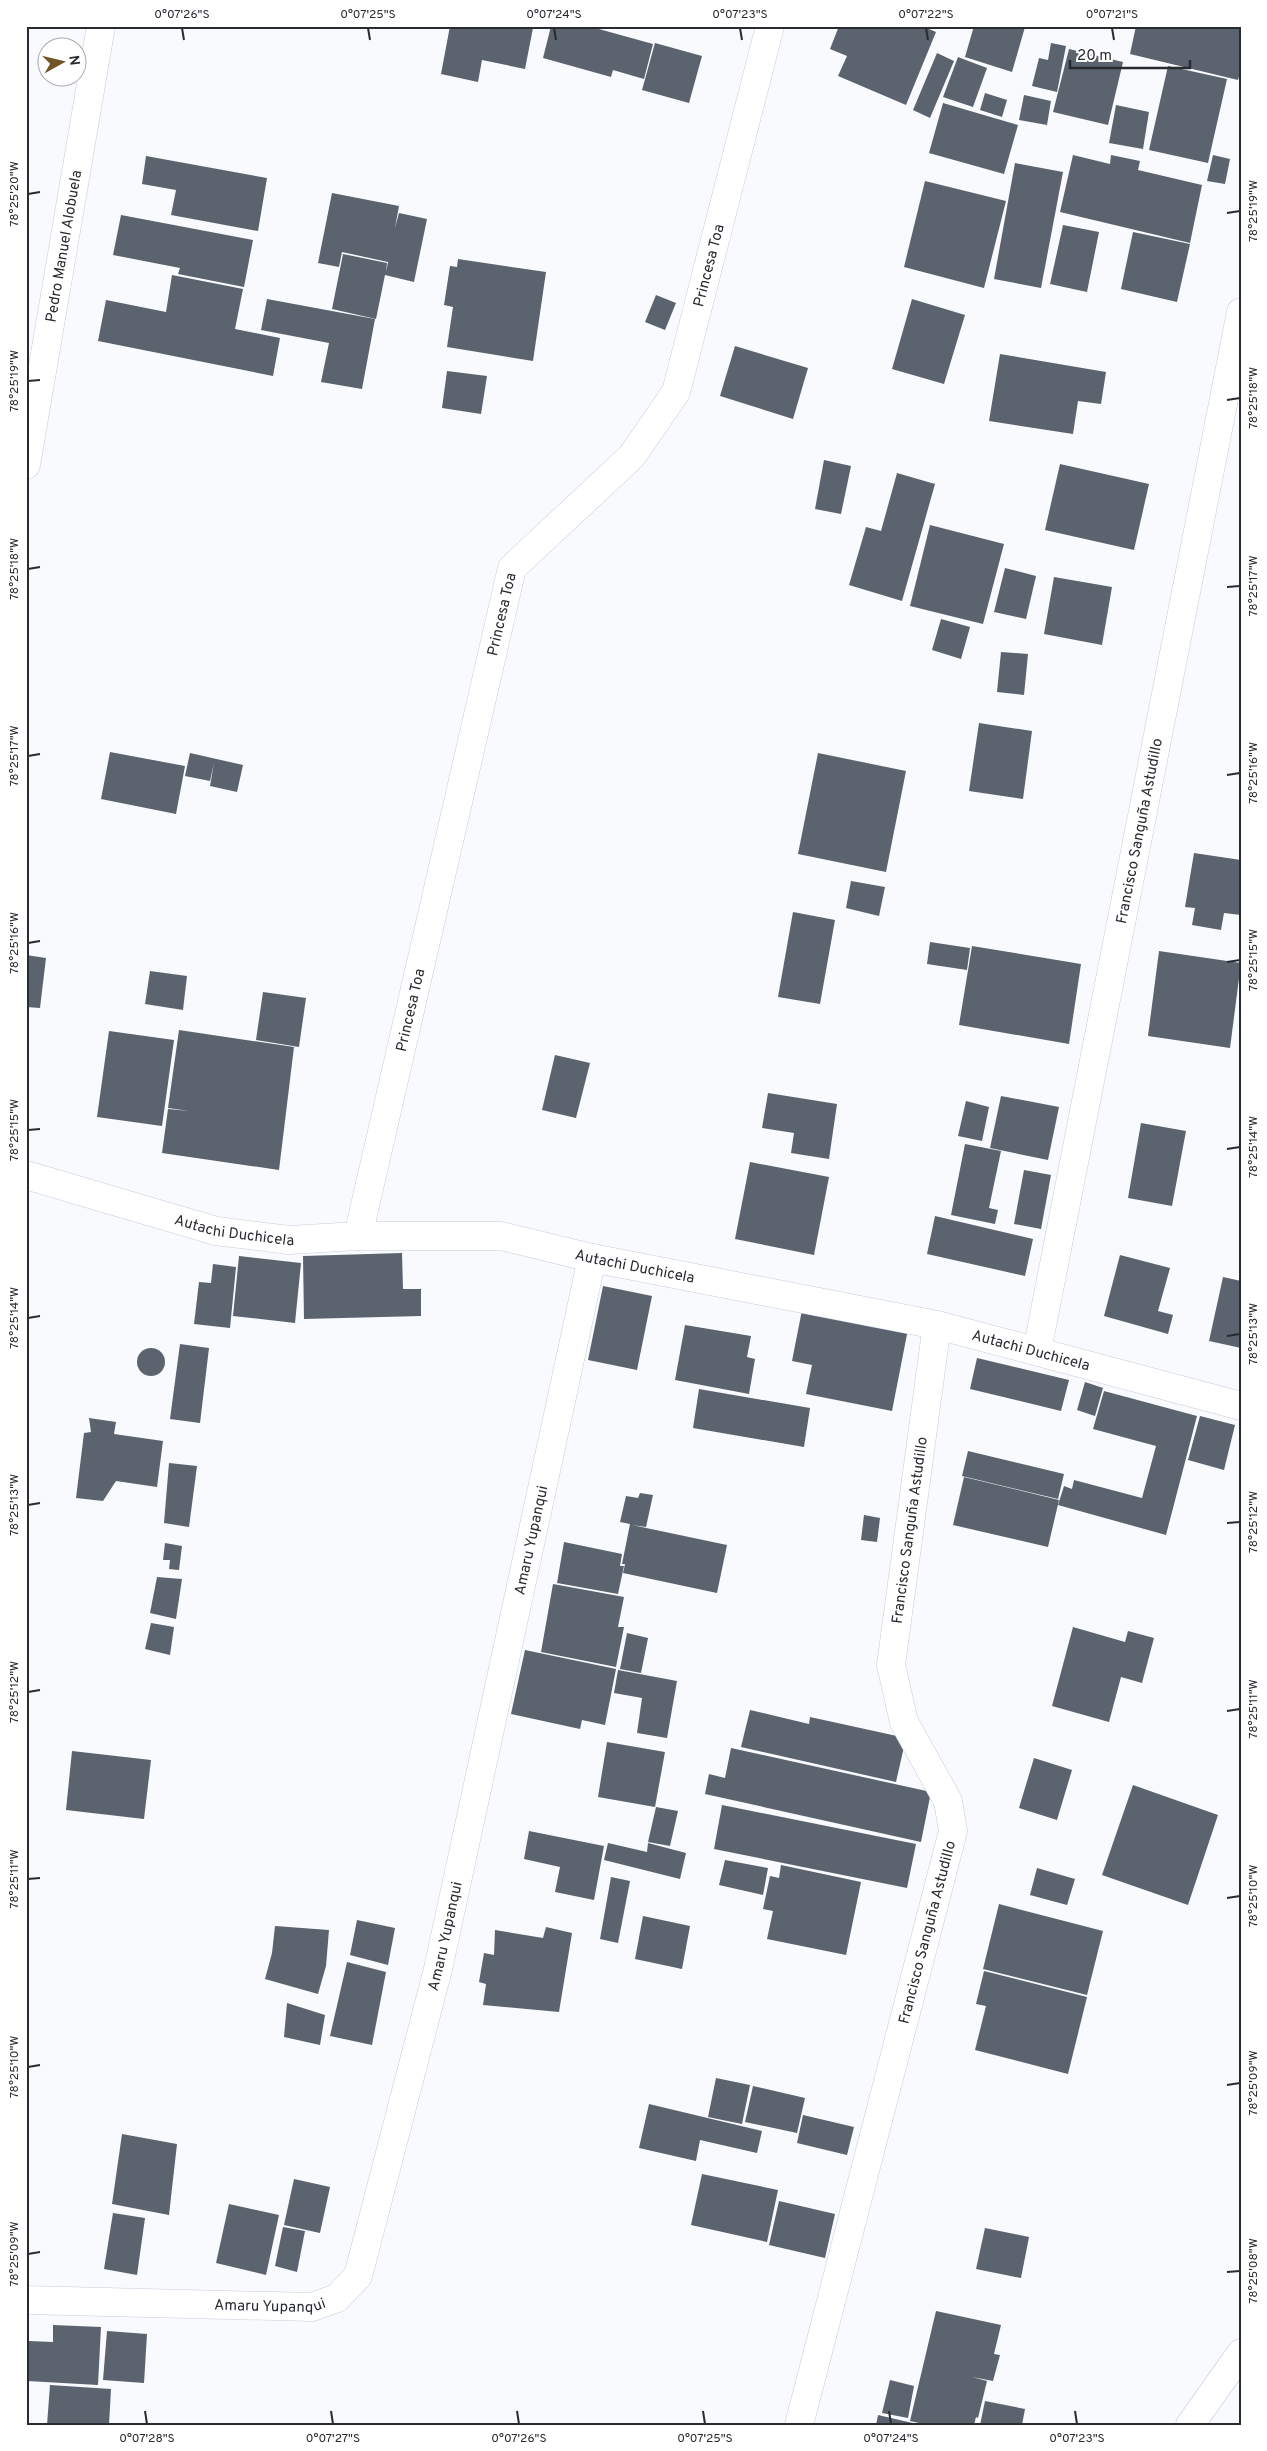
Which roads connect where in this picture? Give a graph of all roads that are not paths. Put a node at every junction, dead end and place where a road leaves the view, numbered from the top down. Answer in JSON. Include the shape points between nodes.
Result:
{"nodes":[{"id":1,"x":101,"y":26,"type":"edge"},
{"id":2,"x":770,"y":26,"type":"edge"},
{"id":3,"x":1241,"y":312,"type":"edge"},
{"id":4,"x":26,"y":466,"type":"edge"},
{"id":5,"x":26,"y":1175,"type":"edge"},
{"id":6,"x":358,"y":1236,"type":"junction"},
{"id":7,"x":592,"y":1258,"type":"junction"},
{"id":8,"x":937,"y":1325,"type":"junction"},
{"id":9,"x":1037,"y":1351,"type":"junction"},
{"id":10,"x":1241,"y":1406,"type":"edge"},
{"id":11,"x":26,"y":2300,"type":"edge"},
{"id":12,"x":1241,"y":2353,"type":"edge"},
{"id":13,"x":800,"y":2425,"type":"edge"},
{"id":14,"x":1190,"y":2425,"type":"edge"}],
"edges":[{"from":1,"to":4,"type":"street","name":"Pedro Manuel Alobuela"},
{"from":2,"to":6,"type":"street","name":"Princesa Toa","via":[[676,392],[632,456],[512,568]]},
{"from":3,"to":9,"type":"street","name":"Francisco Sanguña Astudillo"},
{"from":5,"to":6,"type":"street","name":"Autachi Duchicela","via":[[216,1231],[289,1240]]},
{"from":6,"to":7,"type":"street","name":"Autachi Duchicela","via":[[501,1236]]},
{"from":7,"to":8,"type":"street","name":"Autachi Duchicela"},
{"from":7,"to":11,"type":"street","name":"Amaru Yupanqui","via":[[438,1969],[358,2276],[337,2298],[312,2306]]},
{"from":8,"to":9,"type":"street","name":"Autachi Duchicela"},
{"from":8,"to":13,"type":"street","name":"Francisco Sanguña Astudillo","via":[[891,1665],[904,1722],[948,1801],[953,1831]]},
{"from":9,"to":10,"type":"street","name":"Autachi Duchicela"},
{"from":12,"to":14,"type":"street"}]}
